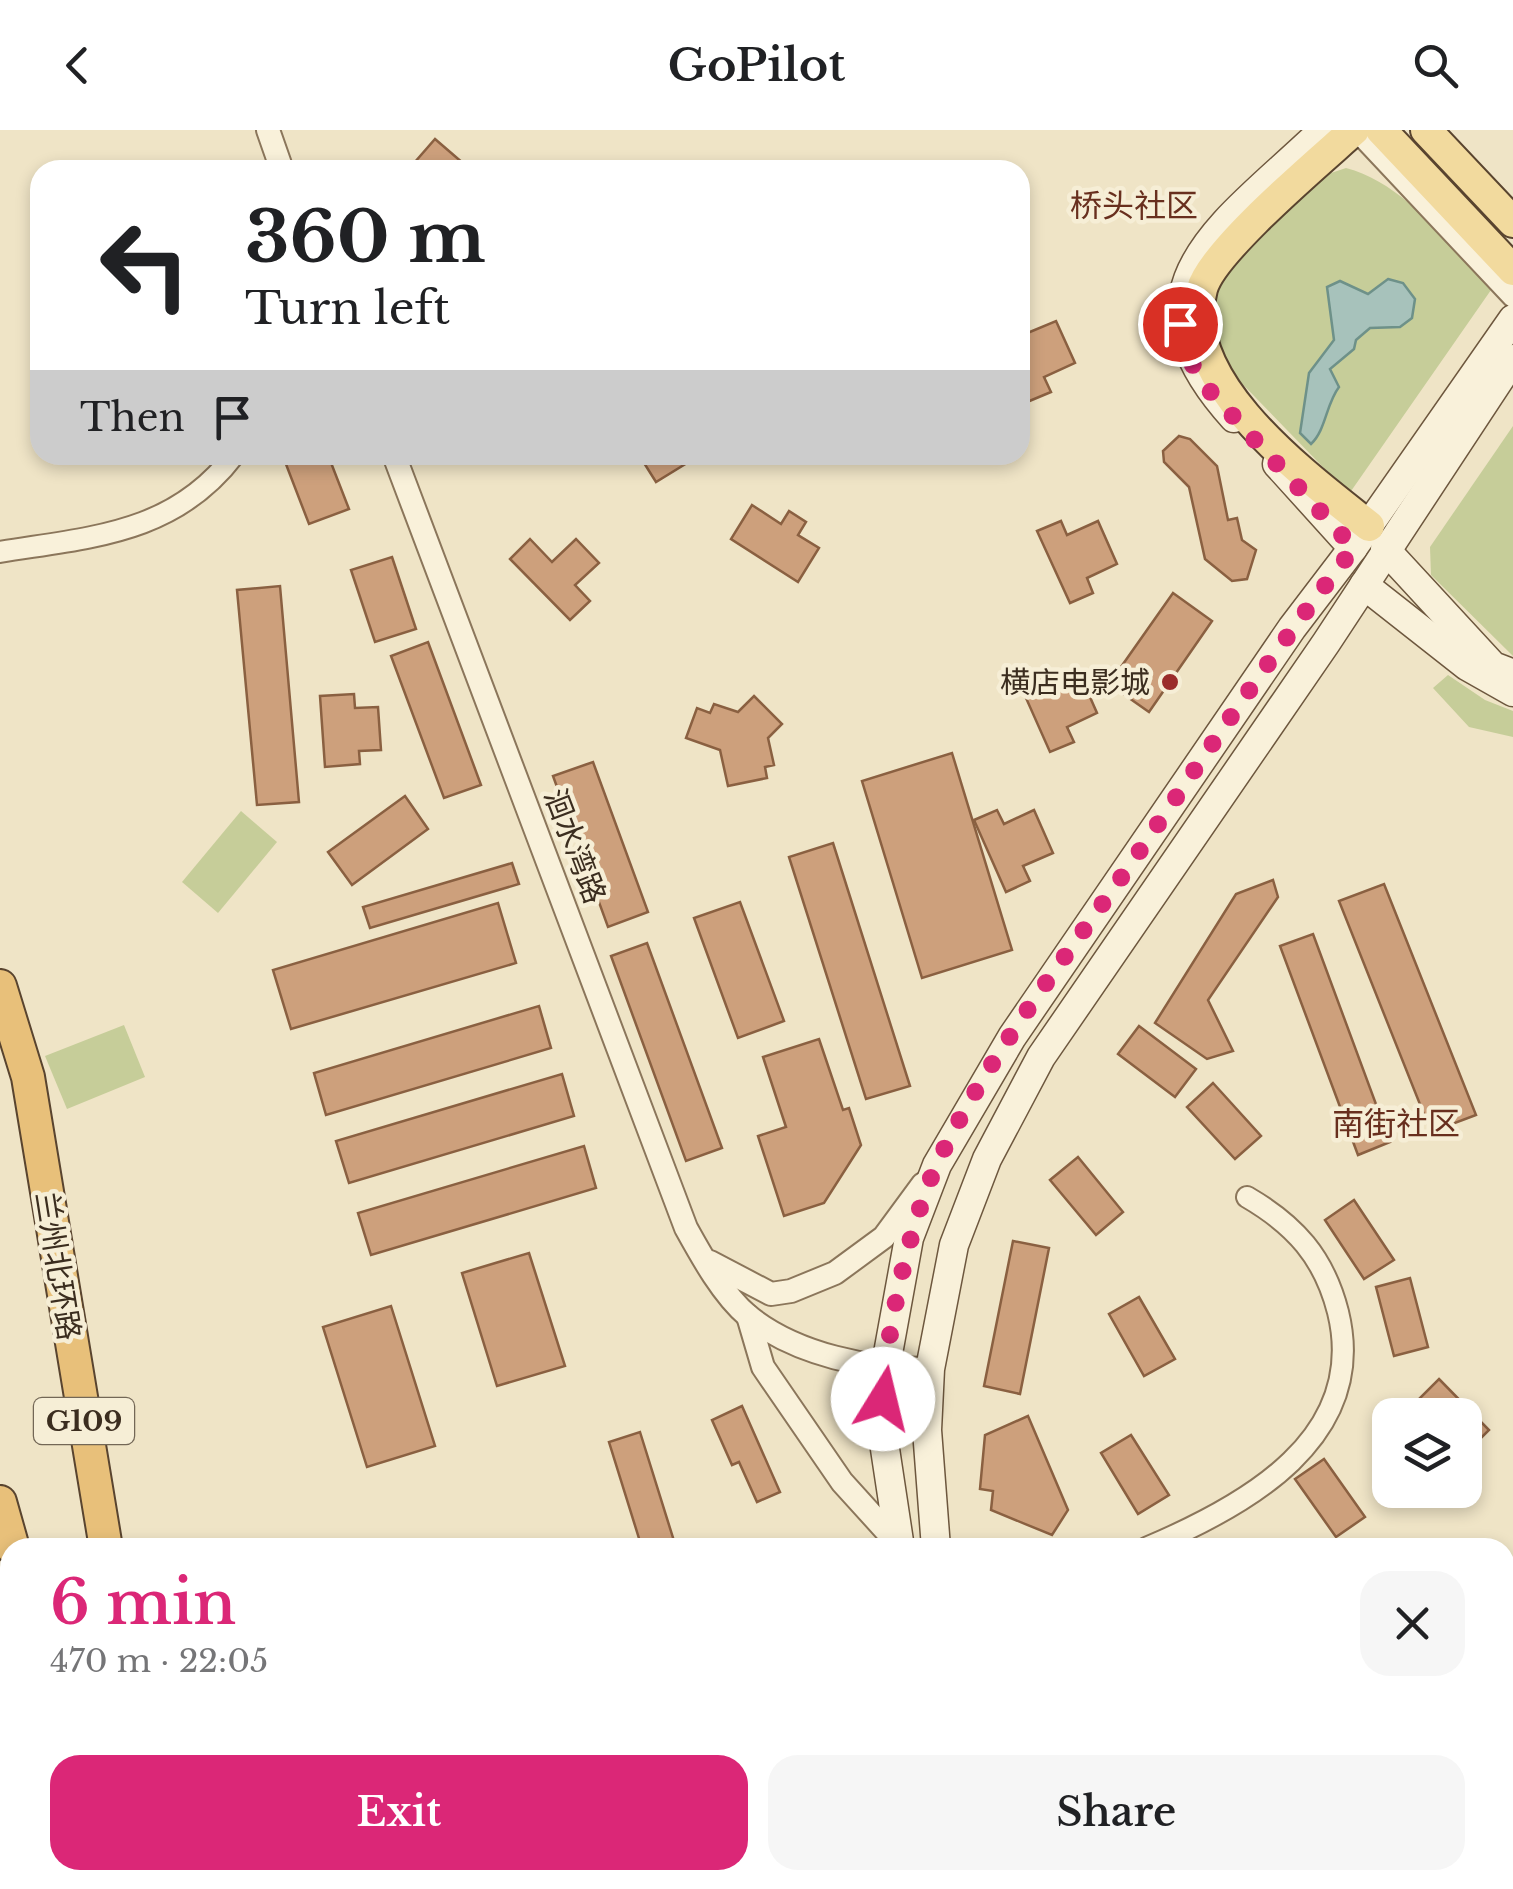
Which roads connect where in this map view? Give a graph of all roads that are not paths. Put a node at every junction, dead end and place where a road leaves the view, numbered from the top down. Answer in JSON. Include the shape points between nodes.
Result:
{"nodes":[{"id":1,"x":268,"y":130,"type":"edge"},
{"id":2,"x":1323,"y":130,"type":"edge"},
{"id":3,"x":1355,"y":130,"type":"edge"},
{"id":4,"x":1381,"y":130,"type":"edge"},
{"id":5,"x":1426,"y":130,"type":"edge"},
{"id":6,"x":278,"y":160,"type":"edge"},
{"id":7,"x":1513,"y":222,"type":"edge"},
{"id":8,"x":1513,"y":270,"type":"edge"},
{"id":9,"x":1513,"y":297,"type":"edge"},
{"id":10,"x":1509,"y":337,"type":"edge"},
{"id":11,"x":226,"y":465,"type":"edge"},
{"id":12,"x":398,"y":465,"type":"edge"},
{"id":13,"x":1369,"y":541,"type":"junction"},
{"id":14,"x":0,"y":552,"type":"edge"},
{"id":15,"x":1364,"y":585,"type":"junction"},
{"id":16,"x":1513,"y":673,"type":"edge"},
{"id":17,"x":1513,"y":692,"type":"edge"},
{"id":18,"x":0,"y":986,"type":"edge"},
{"id":19,"x":937,"y":1165,"type":"junction"},
{"id":20,"x":1247,"y":1197,"type":"dead end"},
{"id":21,"x":702,"y":1257,"type":"junction"},
{"id":22,"x":748,"y":1316,"type":"junction"},
{"id":23,"x":930,"y":1369,"type":"junction"},
{"id":24,"x":884,"y":1370,"type":"junction"},
{"id":25,"x":0,"y":1502,"type":"edge"},
{"id":26,"x":10,"y":1538,"type":"edge"},
{"id":27,"x":104,"y":1538,"type":"edge"},
{"id":28,"x":892,"y":1538,"type":"edge"},
{"id":29,"x":899,"y":1538,"type":"edge"},
{"id":30,"x":935,"y":1538,"type":"edge"},
{"id":31,"x":1170,"y":1538,"type":"edge"}],
"edges":[{"from":1,"to":6,"type":"street"},
{"from":2,"to":13,"type":"main road","via":[[1196,259],[1182,293],[1180,324],[1189,359],[1209,390]]},
{"from":3,"to":9,"type":"street"},
{"from":3,"to":13,"type":"main road","via":[[1239,237],[1202,287],[1198,334],[1224,391]]},
{"from":4,"to":8,"type":"main road"},
{"from":5,"to":7,"type":"main road"},
{"from":10,"to":13,"type":"main road"},
{"from":11,"to":14,"type":"street","via":[[180,508],[124,531]]},
{"from":12,"to":21,"type":"street","name":"洄水湾路"},
{"from":13,"to":15,"type":"main road"},
{"from":13,"to":16,"type":"main road","via":[[1493,666]]},
{"from":13,"to":19,"type":"main road","via":[[1292,628],[1012,1037]]},
{"from":15,"to":17,"type":"main road","via":[[1467,666]]},
{"from":15,"to":23,"type":"main road","via":[[1041,1057],[987,1159],[954,1245]]},
{"from":18,"to":27,"type":"highway","name":"兰州北环路","number":"G109","via":[[28,1078]]},
{"from":19,"to":21,"type":"street","via":[[884,1237],[835,1273],[791,1292],[771,1294]]},
{"from":19,"to":24,"type":"main road","via":[[910,1238]]},
{"from":20,"to":31,"type":"street","via":[[1311,1247],[1331,1282],[1346,1356],[1341,1389],[1328,1420],[1293,1459],[1252,1492]]},
{"from":21,"to":22,"type":"street","name":"洄水湾路"},
{"from":22,"to":24,"type":"street","name":"洄水湾路","via":[[801,1346]]},
{"from":22,"to":28,"type":"street","name":"洄水湾路","via":[[763,1367],[842,1482]]},
{"from":23,"to":24,"type":"street","name":"洄水湾路"},
{"from":23,"to":30,"type":"main road"},
{"from":24,"to":29,"type":"main road","via":[[882,1429]]},
{"from":25,"to":26,"type":"highway"}]}
